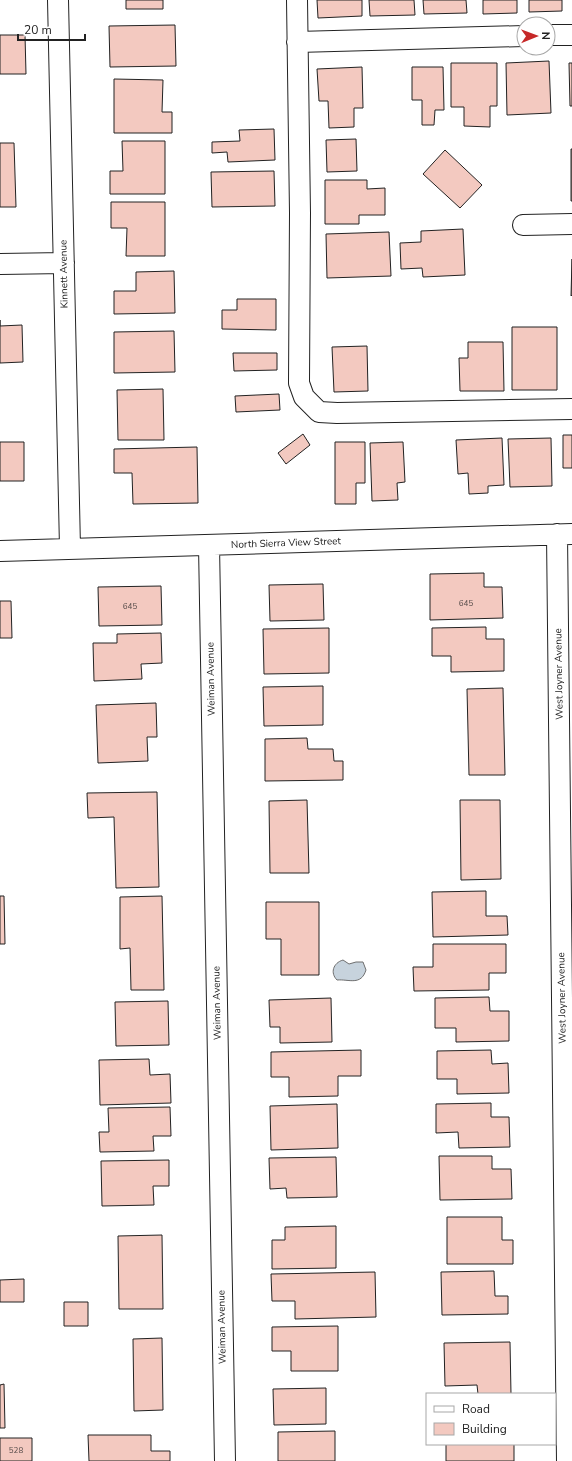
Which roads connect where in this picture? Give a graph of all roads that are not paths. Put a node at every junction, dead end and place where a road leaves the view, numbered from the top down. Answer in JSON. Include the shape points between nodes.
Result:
{"nodes":[{"id":1,"x":58,"y":0,"type":"edge"},
{"id":2,"x":297,"y":0,"type":"edge"},
{"id":3,"x":572,"y":35,"type":"edge"},
{"id":4,"x":516,"y":36,"type":"edge"},
{"id":5,"x":556,"y":36,"type":"edge"},
{"id":6,"x":297,"y":42,"type":"junction"},
{"id":7,"x":572,"y":224,"type":"edge"},
{"id":8,"x":523,"y":225,"type":"dead end"},
{"id":9,"x":64,"y":263,"type":"junction"},
{"id":10,"x":0,"y":264,"type":"edge"},
{"id":11,"x":572,"y":409,"type":"edge"},
{"id":12,"x":564,"y":534,"type":"edge"},
{"id":13,"x":209,"y":545,"type":"junction"},
{"id":14,"x":70,"y":548,"type":"junction"},
{"id":15,"x":0,"y":551,"type":"edge"},
{"id":16,"x":225,"y":1461,"type":"edge"},
{"id":17,"x":567,"y":1461,"type":"edge"}],
"edges":[{"from":1,"to":9,"type":"street","name":"Kinnett Avenue"},
{"from":2,"to":6,"type":"street"},
{"from":3,"to":5,"type":"street"},
{"from":4,"to":6,"type":"street"},
{"from":6,"to":11,"type":"street","via":[[300,212],[299,383],[304,397],[319,412],[336,413]]},
{"from":7,"to":8,"type":"street"},
{"from":9,"to":10,"type":"street"},
{"from":9,"to":14,"type":"street","name":"Kinnett Avenue"},
{"from":12,"to":13,"type":"street","name":"North Sierra View Street"},
{"from":12,"to":17,"type":"street","name":"West Joyner Avenue"},
{"from":13,"to":14,"type":"street","name":"North Sierra View Street"},
{"from":13,"to":16,"type":"street","name":"Weiman Avenue"},
{"from":14,"to":15,"type":"street","name":"North Sierra View Street"}]}
